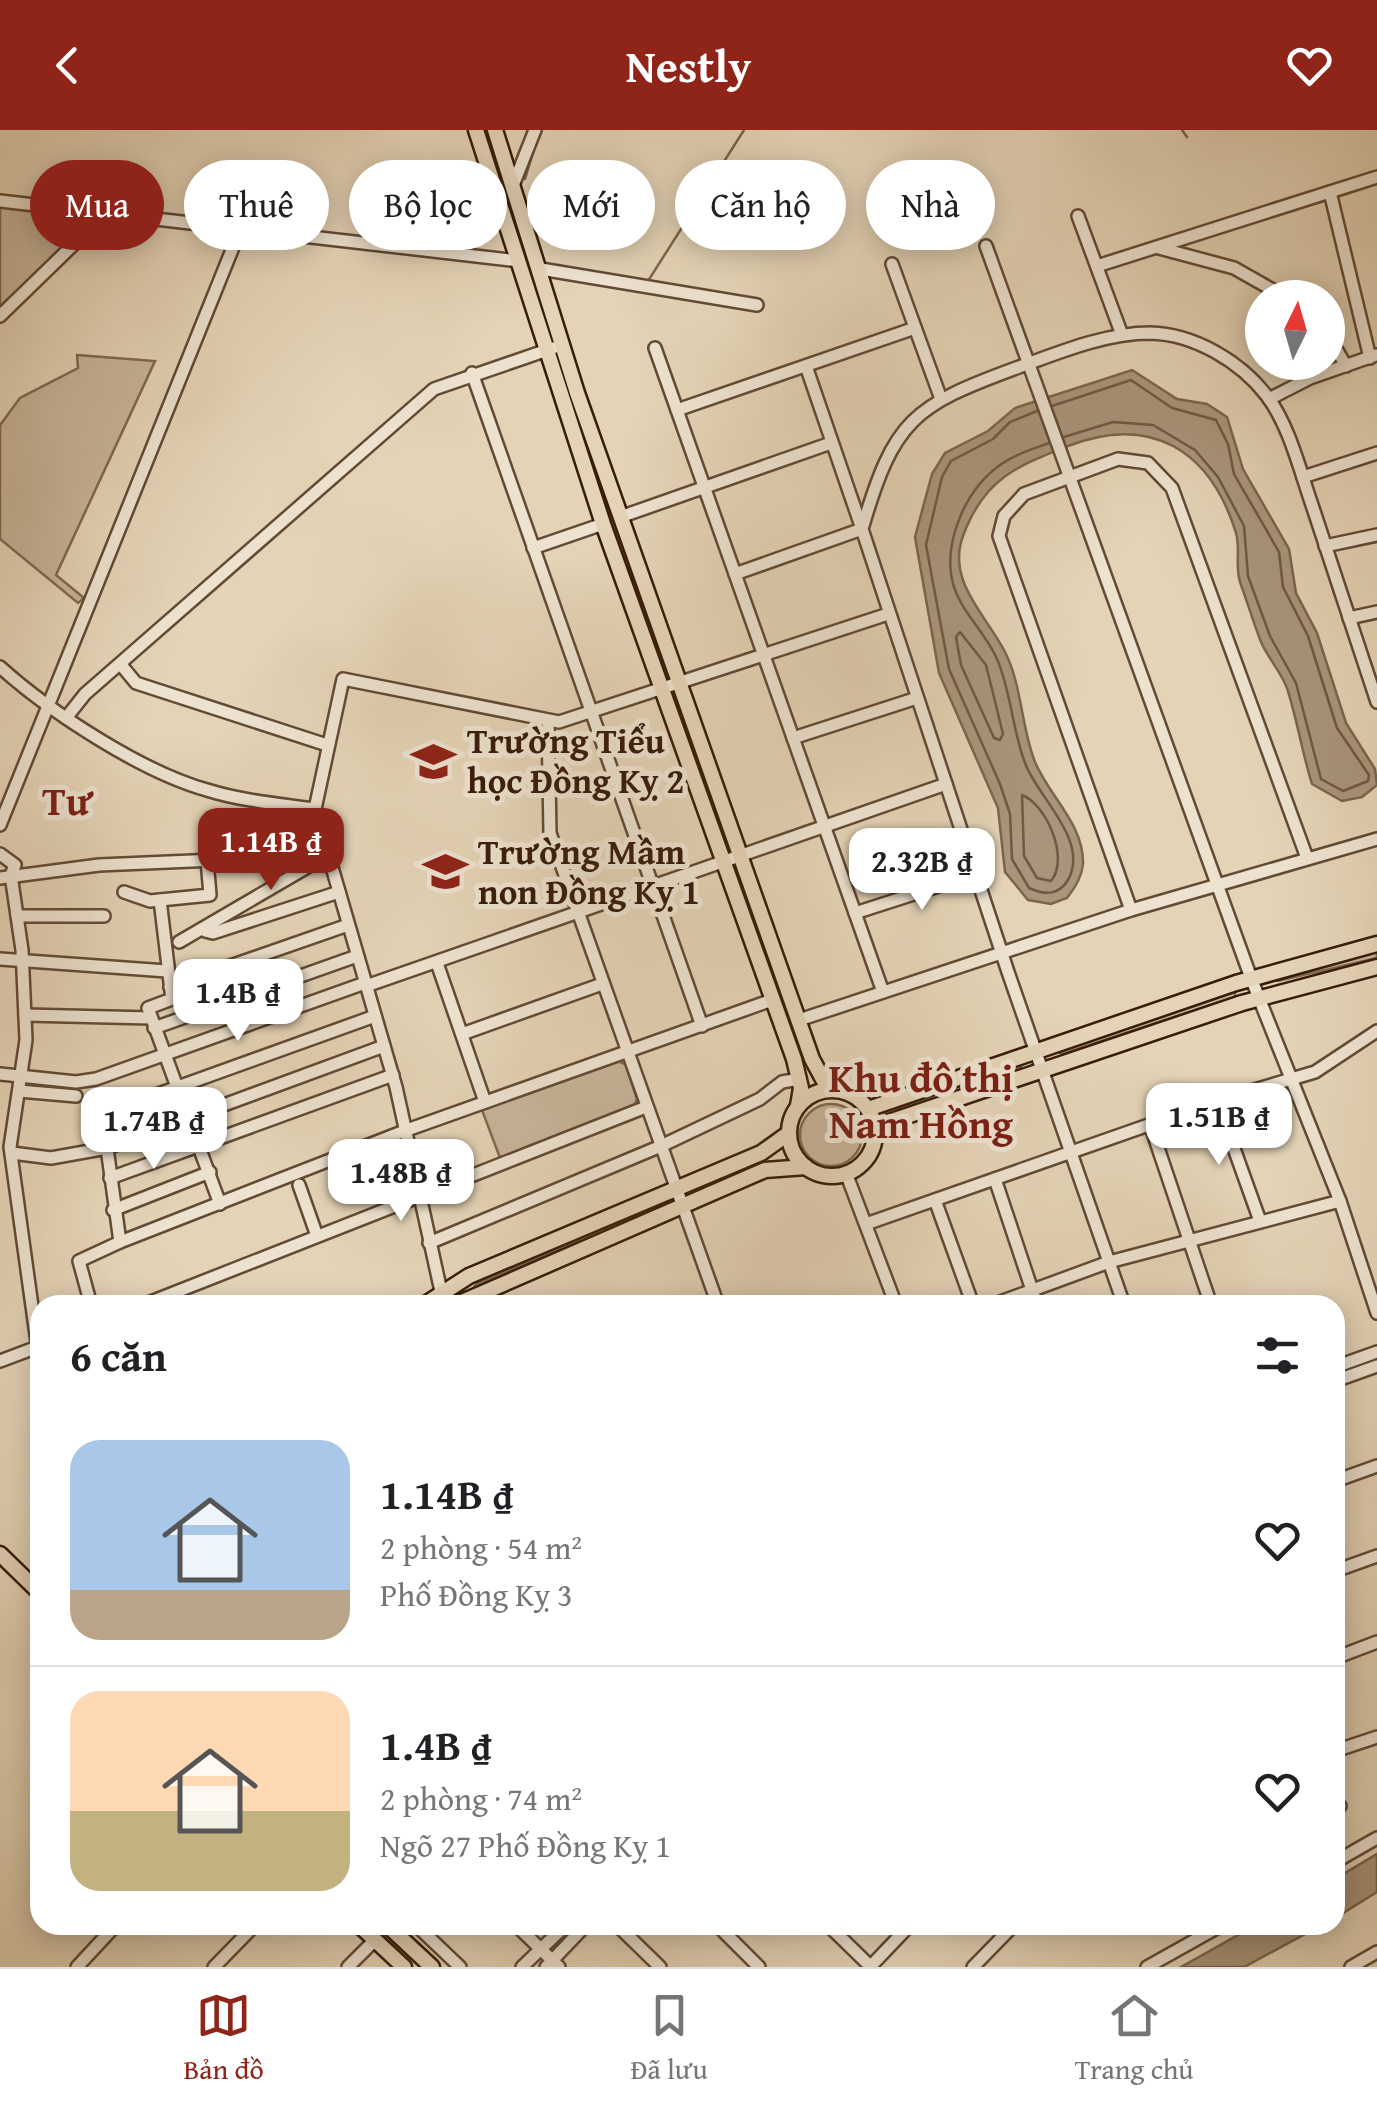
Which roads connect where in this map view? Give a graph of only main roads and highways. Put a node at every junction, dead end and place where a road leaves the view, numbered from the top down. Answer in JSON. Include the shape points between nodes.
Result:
{"nodes":[{"id":1,"x":476,"y":130,"type":"edge"},
{"id":2,"x":495,"y":130,"type":"edge"},
{"id":3,"x":1377,"y":944,"type":"edge"},
{"id":4,"x":1377,"y":967,"type":"edge"},
{"id":5,"x":846,"y":1092,"type":"junction"},
{"id":6,"x":798,"y":1106,"type":"junction"},
{"id":7,"x":868,"y":1109,"type":"junction"},
{"id":8,"x":874,"y":1127,"type":"junction"},
{"id":9,"x":789,"y":1133,"type":"junction"},
{"id":10,"x":806,"y":1167,"type":"junction"},
{"id":11,"x":447,"y":1295,"type":"edge"},
{"id":12,"x":477,"y":1295,"type":"edge"},
{"id":13,"x":0,"y":1554,"type":"edge"},
{"id":14,"x":30,"y":1584,"type":"edge"},
{"id":15,"x":370,"y":1935,"type":"edge"},
{"id":16,"x":398,"y":1935,"type":"edge"},
{"id":17,"x":404,"y":1967,"type":"edge"},
{"id":18,"x":432,"y":1967,"type":"edge"}],
"edges":[{"from":1,"to":6,"type":"main road","via":[[604,524],[800,1079]]},
{"from":2,"to":5,"type":"main road","via":[[620,518],[799,1020],[822,1078]]},
{"from":3,"to":7,"type":"main road","via":[[1251,978]]},
{"from":4,"to":8,"type":"main road","via":[[1259,998]]},
{"from":5,"to":6,"type":"main road","via":[[818,1092]]},
{"from":5,"to":7,"type":"main road"},
{"from":6,"to":9,"type":"main road"},
{"from":7,"to":8,"type":"main road"},
{"from":8,"to":10,"type":"main road","via":[[867,1157],[846,1173]]},
{"from":9,"to":10,"type":"main road"},
{"from":9,"to":11,"type":"main road","via":[[762,1153]]},
{"from":10,"to":12,"type":"main road","via":[[767,1170]]},
{"from":13,"to":14,"type":"main road"},
{"from":15,"to":17,"type":"main road"},
{"from":16,"to":18,"type":"main road"}]}
